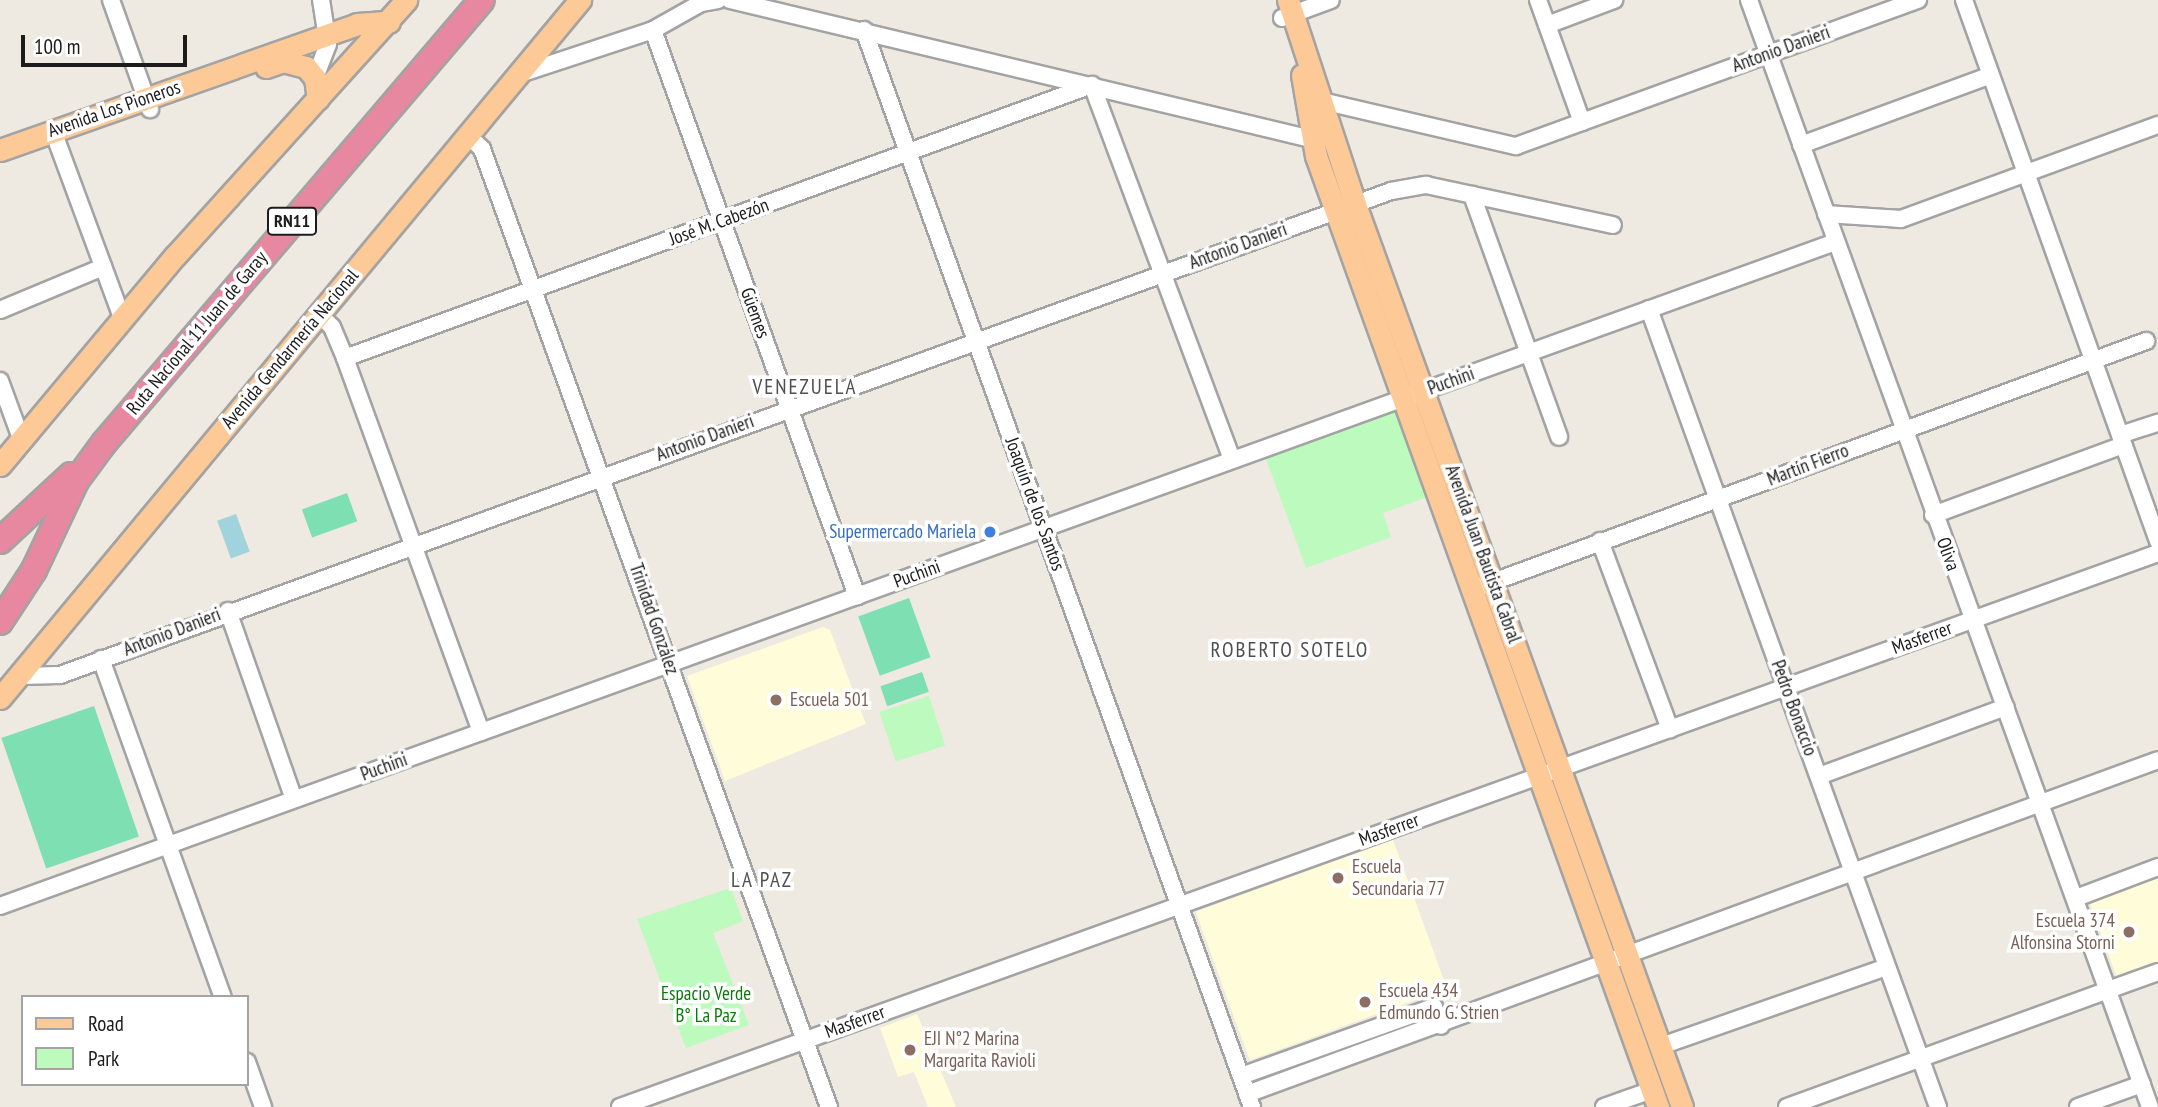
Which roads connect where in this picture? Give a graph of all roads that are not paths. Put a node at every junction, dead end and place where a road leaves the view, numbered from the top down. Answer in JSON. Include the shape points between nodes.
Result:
{"nodes":[{"id":1,"x":111,"y":0,"type":"edge"},
{"id":2,"x":321,"y":0,"type":"edge"},
{"id":3,"x":406,"y":0,"type":"edge"},
{"id":4,"x":482,"y":0,"type":"edge"},
{"id":5,"x":580,"y":0,"type":"edge"},
{"id":6,"x":718,"y":0,"type":"edge"},
{"id":7,"x":730,"y":0,"type":"edge"},
{"id":8,"x":1331,"y":0,"type":"edge"},
{"id":9,"x":1538,"y":0,"type":"edge"},
{"id":10,"x":1615,"y":0,"type":"edge"},
{"id":11,"x":1749,"y":0,"type":"edge"},
{"id":12,"x":1917,"y":0,"type":"edge"},
{"id":13,"x":1964,"y":0,"type":"edge"},
{"id":14,"x":1285,"y":8,"type":"edge"},
{"id":15,"x":389,"y":22,"type":"junction"},
{"id":16,"x":1547,"y":24,"type":"junction"},
{"id":17,"x":653,"y":30,"type":"junction"},
{"id":18,"x":864,"y":30,"type":"junction"},
{"id":19,"x":328,"y":34,"type":"junction"},
{"id":20,"x":1769,"y":54,"type":"junction"},
{"id":21,"x":520,"y":74,"type":"junction"},
{"id":22,"x":1991,"y":75,"type":"junction"},
{"id":23,"x":1092,"y":85,"type":"junction"},
{"id":24,"x":316,"y":88,"type":"junction"},
{"id":25,"x":1322,"y":101,"type":"junction"},
{"id":26,"x":148,"y":103,"type":"junction"},
{"id":27,"x":1582,"y":122,"type":"junction"},
{"id":28,"x":2158,"y":125,"type":"edge"},
{"id":29,"x":55,"y":136,"type":"junction"},
{"id":30,"x":469,"y":136,"type":"junction"},
{"id":31,"x":1311,"y":139,"type":"junction"},
{"id":32,"x":1801,"y":145,"type":"junction"},
{"id":33,"x":0,"y":150,"type":"edge"},
{"id":34,"x":908,"y":153,"type":"junction"},
{"id":35,"x":0,"y":162,"type":"edge"},
{"id":36,"x":2026,"y":173,"type":"junction"},
{"id":37,"x":1472,"y":195,"type":"junction"},
{"id":38,"x":1345,"y":208,"type":"junction"},
{"id":39,"x":1826,"y":214,"type":"junction"},
{"id":40,"x":722,"y":221,"type":"junction"},
{"id":41,"x":1613,"y":225,"type":"dead end"},
{"id":42,"x":1835,"y":242,"type":"junction"},
{"id":43,"x":103,"y":267,"type":"junction"},
{"id":44,"x":1162,"y":273,"type":"junction"},
{"id":45,"x":532,"y":288,"type":"junction"},
{"id":46,"x":1649,"y":309,"type":"junction"},
{"id":47,"x":0,"y":310,"type":"edge"},
{"id":48,"x":318,"y":313,"type":"junction"},
{"id":49,"x":123,"y":320,"type":"junction"},
{"id":50,"x":976,"y":341,"type":"junction"},
{"id":51,"x":2146,"y":341,"type":"dead end"},
{"id":52,"x":1530,"y":352,"type":"junction"},
{"id":53,"x":345,"y":358,"type":"junction"},
{"id":54,"x":2093,"y":360,"type":"junction"},
{"id":55,"x":0,"y":381,"type":"edge"},
{"id":56,"x":1424,"y":391,"type":"junction"},
{"id":57,"x":1404,"y":398,"type":"junction"},
{"id":58,"x":789,"y":408,"type":"junction"},
{"id":59,"x":2158,"y":424,"type":"edge"},
{"id":60,"x":1902,"y":429,"type":"junction"},
{"id":61,"x":1559,"y":437,"type":"dead end"},
{"id":62,"x":2122,"y":440,"type":"junction"},
{"id":63,"x":22,"y":441,"type":"junction"},
{"id":64,"x":104,"y":443,"type":"junction"},
{"id":65,"x":1232,"y":460,"type":"junction"},
{"id":66,"x":0,"y":466,"type":"edge"},
{"id":67,"x":600,"y":476,"type":"junction"},
{"id":68,"x":1719,"y":499,"type":"junction"},
{"id":69,"x":1933,"y":515,"type":"junction"},
{"id":70,"x":1044,"y":528,"type":"junction"},
{"id":71,"x":0,"y":541,"type":"edge"},
{"id":72,"x":1601,"y":541,"type":"junction"},
{"id":73,"x":2158,"y":541,"type":"edge"},
{"id":74,"x":413,"y":544,"type":"junction"},
{"id":75,"x":2158,"y":553,"type":"edge"},
{"id":76,"x":1492,"y":582,"type":"junction"},
{"id":77,"x":1471,"y":591,"type":"junction"},
{"id":78,"x":857,"y":596,"type":"junction"},
{"id":79,"x":228,"y":611,"type":"junction"},
{"id":80,"x":1971,"y":620,"type":"junction"},
{"id":81,"x":0,"y":622,"type":"edge"},
{"id":82,"x":101,"y":659,"type":"junction"},
{"id":83,"x":670,"y":662,"type":"junction"},
{"id":84,"x":19,"y":676,"type":"junction"},
{"id":85,"x":1786,"y":686,"type":"junction"},
{"id":86,"x":0,"y":698,"type":"edge"},
{"id":87,"x":2006,"y":707,"type":"junction"},
{"id":88,"x":1670,"y":729,"type":"junction"},
{"id":89,"x":481,"y":732,"type":"junction"},
{"id":90,"x":2158,"y":760,"type":"edge"},
{"id":91,"x":1560,"y":768,"type":"junction"},
{"id":92,"x":1819,"y":776,"type":"junction"},
{"id":93,"x":1536,"y":777,"type":"junction"},
{"id":94,"x":294,"y":799,"type":"junction"},
{"id":95,"x":2040,"y":802,"type":"junction"},
{"id":96,"x":169,"y":845,"type":"junction"},
{"id":97,"x":2158,"y":867,"type":"edge"},
{"id":98,"x":1855,"y":871,"type":"junction"},
{"id":99,"x":2076,"y":898,"type":"junction"},
{"id":100,"x":0,"y":905,"type":"edge"},
{"id":101,"x":1179,"y":905,"type":"junction"},
{"id":102,"x":1628,"y":956,"type":"junction"},
{"id":103,"x":1606,"y":964,"type":"junction"},
{"id":104,"x":1887,"y":967,"type":"junction"},
{"id":105,"x":2158,"y":972,"type":"edge"},
{"id":106,"x":2109,"y":989,"type":"junction"},
{"id":107,"x":222,"y":995,"type":"edge"},
{"id":108,"x":1441,"y":1026,"type":"junction"},
{"id":109,"x":805,"y":1040,"type":"junction"},
{"id":110,"x":1661,"y":1046,"type":"junction"},
{"id":111,"x":1922,"y":1058,"type":"junction"},
{"id":112,"x":248,"y":1065,"type":"edge"},
{"id":113,"x":1241,"y":1076,"type":"junction"},
{"id":114,"x":2142,"y":1084,"type":"junction"},
{"id":115,"x":1655,"y":1098,"type":"edge"},
{"id":116,"x":1250,"y":1100,"type":"edge"},
{"id":117,"x":263,"y":1107,"type":"edge"},
{"id":118,"x":620,"y":1107,"type":"edge"},
{"id":119,"x":829,"y":1107,"type":"edge"},
{"id":120,"x":1604,"y":1107,"type":"edge"},
{"id":121,"x":1682,"y":1107,"type":"edge"},
{"id":122,"x":1787,"y":1107,"type":"edge"},
{"id":123,"x":1938,"y":1107,"type":"edge"},
{"id":124,"x":2078,"y":1107,"type":"edge"},
{"id":125,"x":2150,"y":1107,"type":"edge"}],
"edges":[{"from":1,"to":26,"type":"street"},
{"from":2,"to":19,"type":"street"},
{"from":3,"to":15,"type":"main road"},
{"from":4,"to":64,"type":"highway","name":"Ruta Nacional 11 Juan de Garay","number":"RN11"},
{"from":5,"to":21,"type":"main road","name":"Avenida Gendarmería Nacional"},
{"from":6,"to":17,"type":"street","via":[[689,9]]},
{"from":7,"to":18,"type":"street"},
{"from":8,"to":14,"type":"street"},
{"from":9,"to":16,"type":"street"},
{"from":10,"to":16,"type":"street"},
{"from":11,"to":20,"type":"street","name":"Oliva"},
{"from":12,"to":20,"type":"street","name":"Antonio Danieri"},
{"from":13,"to":22,"type":"street"},
{"from":14,"to":25,"type":"main road","name":"Avenida Juan Bautista Cabral"},
{"from":14,"to":31,"type":"main road","name":"Avenida Juan Bautista Cabral"},
{"from":15,"to":19,"type":"main road","name":"Avenida Los Pioneros","via":[[373,20]]},
{"from":15,"to":24,"type":"main road"},
{"from":16,"to":27,"type":"street"},
{"from":17,"to":21,"type":"street"},
{"from":17,"to":40,"type":"street","name":"Güemes"},
{"from":18,"to":23,"type":"street"},
{"from":18,"to":34,"type":"street","name":"Joaquín de los Santos"},
{"from":19,"to":24,"type":"street"},
{"from":19,"to":26,"type":"main road","name":"Avenida Los Pioneros"},
{"from":20,"to":27,"type":"street","name":"Antonio Danieri"},
{"from":20,"to":32,"type":"street","name":"Oliva"},
{"from":21,"to":30,"type":"main road","name":"Avenida Gendarmería Nacional"},
{"from":22,"to":32,"type":"street"},
{"from":22,"to":36,"type":"street"},
{"from":23,"to":31,"type":"street"},
{"from":23,"to":34,"type":"street","name":"José M. Cabezón"},
{"from":23,"to":44,"type":"street"},
{"from":24,"to":26,"type":"main road","name":"Avenida Los Pioneros","via":[[306,67],[283,61]]},
{"from":24,"to":49,"type":"main road"},
{"from":25,"to":27,"type":"street","name":"Antonio Danieri","via":[[1516,146]]},
{"from":25,"to":38,"type":"main road","name":"Avenida Juan Bautista Cabral"},
{"from":26,"to":29,"type":"main road","name":"Avenida Los Pioneros"},
{"from":28,"to":36,"type":"street"},
{"from":29,"to":33,"type":"main road","name":"Avenida Los Pioneros"},
{"from":29,"to":35,"type":"main road","name":"Avenida Los Pioneros"},
{"from":29,"to":43,"type":"street"},
{"from":30,"to":45,"type":"street","name":"Trinidad González","via":[[482,149]]},
{"from":30,"to":48,"type":"main road","name":"Avenida Gendarmería Nacional"},
{"from":31,"to":38,"type":"main road","name":"Avenida Juan Bautista Cabral"},
{"from":32,"to":39,"type":"street","name":"Oliva"},
{"from":34,"to":40,"type":"street","name":"José M. Cabezón"},
{"from":34,"to":50,"type":"street","name":"Joaquín de los Santos"},
{"from":36,"to":39,"type":"street","via":[[1901,219]]},
{"from":36,"to":54,"type":"street"},
{"from":37,"to":38,"type":"street","name":"Antonio Danieri","via":[[1426,185],[1391,191]]},
{"from":37,"to":41,"type":"street","name":"Antonio Danieri"},
{"from":37,"to":52,"type":"street"},
{"from":38,"to":44,"type":"street","name":"Antonio Danieri"},
{"from":38,"to":56,"type":"main road","name":"Avenida Juan Bautista Cabral"},
{"from":38,"to":57,"type":"main road","name":"Avenida Juan Bautista Cabral"},
{"from":39,"to":42,"type":"street","name":"Oliva"},
{"from":40,"to":45,"type":"street","name":"José M. Cabezón"},
{"from":40,"to":58,"type":"street","name":"Güemes"},
{"from":42,"to":46,"type":"street","name":"Puchini"},
{"from":42,"to":60,"type":"street","name":"Oliva"},
{"from":43,"to":47,"type":"street"},
{"from":43,"to":49,"type":"street"},
{"from":44,"to":50,"type":"street","name":"Antonio Danieri"},
{"from":44,"to":65,"type":"street"},
{"from":45,"to":53,"type":"street","name":"José M. Cabezón"},
{"from":45,"to":67,"type":"street","name":"Trinidad González"},
{"from":46,"to":52,"type":"street","name":"Puchini"},
{"from":46,"to":68,"type":"street","name":"Pedro Bonaccio"},
{"from":48,"to":53,"type":"street","via":[[332,327]]},
{"from":48,"to":84,"type":"main road","name":"Avenida Gendarmería Nacional"},
{"from":49,"to":63,"type":"main road"},
{"from":50,"to":58,"type":"street","name":"Antonio Danieri"},
{"from":50,"to":70,"type":"street","name":"Joaquín de los Santos"},
{"from":51,"to":54,"type":"street","name":"Martín Fierro"},
{"from":52,"to":56,"type":"street","name":"Puchini"},
{"from":52,"to":61,"type":"street"},
{"from":53,"to":74,"type":"street"},
{"from":54,"to":60,"type":"street","name":"Martín Fierro"},
{"from":54,"to":62,"type":"street"},
{"from":55,"to":63,"type":"street"},
{"from":56,"to":57,"type":"street","name":"Puchini"},
{"from":56,"to":76,"type":"main road","name":"Avenida Juan Bautista Cabral"},
{"from":57,"to":65,"type":"street","name":"Puchini"},
{"from":57,"to":77,"type":"main road","name":"Avenida Juan Bautista Cabral"},
{"from":58,"to":67,"type":"street","name":"Antonio Danieri"},
{"from":58,"to":78,"type":"street","name":"Güemes"},
{"from":59,"to":62,"type":"street"},
{"from":60,"to":68,"type":"street","name":"Martín Fierro"},
{"from":60,"to":69,"type":"street","name":"Oliva"},
{"from":62,"to":69,"type":"street"},
{"from":62,"to":73,"type":"street"},
{"from":63,"to":66,"type":"main road"},
{"from":64,"to":71,"type":"highway","name":"Ruta Nacional 11 Juan de Garay","number":"RN11"},
{"from":64,"to":81,"type":"highway","name":"Ruta Nacional 11 Juan de Garay","number":"RN11","via":[[76,481],[34,570]]},
{"from":65,"to":70,"type":"street","name":"Puchini"},
{"from":67,"to":74,"type":"street","name":"Antonio Danieri"},
{"from":67,"to":83,"type":"street","name":"Trinidad González"},
{"from":68,"to":72,"type":"street","name":"Martín Fierro"},
{"from":68,"to":85,"type":"street","name":"Pedro Bonaccio"},
{"from":69,"to":80,"type":"street","name":"Oliva"},
{"from":70,"to":78,"type":"street","name":"Puchini"},
{"from":70,"to":101,"type":"street","name":"Joaquín de los Santos"},
{"from":72,"to":76,"type":"street","name":"Martín Fierro"},
{"from":72,"to":88,"type":"street"},
{"from":74,"to":79,"type":"street","name":"Antonio Danieri"},
{"from":74,"to":89,"type":"street"},
{"from":75,"to":80,"type":"street","name":"Masferrer"},
{"from":76,"to":77,"type":"street","name":"Martín Fierro"},
{"from":76,"to":91,"type":"main road","name":"Avenida Juan Bautista Cabral"},
{"from":77,"to":93,"type":"main road","name":"Avenida Juan Bautista Cabral"},
{"from":78,"to":83,"type":"street","name":"Puchini"},
{"from":79,"to":82,"type":"street","name":"Antonio Danieri"},
{"from":79,"to":94,"type":"street"},
{"from":80,"to":85,"type":"street","name":"Masferrer"},
{"from":80,"to":87,"type":"street","name":"Oliva"},
{"from":82,"to":84,"type":"street","name":"Antonio Danieri","via":[[60,675]]},
{"from":82,"to":96,"type":"street"},
{"from":83,"to":89,"type":"street","name":"Puchini"},
{"from":83,"to":109,"type":"street","name":"Trinidad González"},
{"from":84,"to":86,"type":"main road","name":"Avenida Gendarmería Nacional"},
{"from":85,"to":88,"type":"street","name":"Masferrer"},
{"from":85,"to":92,"type":"street","name":"Pedro Bonaccio"},
{"from":87,"to":92,"type":"street"},
{"from":87,"to":95,"type":"street","name":"Oliva"},
{"from":88,"to":91,"type":"street","name":"Masferrer"},
{"from":89,"to":94,"type":"street","name":"Puchini"},
{"from":90,"to":95,"type":"street"},
{"from":91,"to":93,"type":"street","name":"Masferrer"},
{"from":91,"to":102,"type":"main road","name":"Avenida Juan Bautista Cabral"},
{"from":92,"to":98,"type":"street","name":"Pedro Bonaccio"},
{"from":93,"to":101,"type":"street","name":"Masferrer"},
{"from":93,"to":103,"type":"main road","name":"Avenida Juan Bautista Cabral"},
{"from":94,"to":96,"type":"street","name":"Puchini"},
{"from":95,"to":98,"type":"street"},
{"from":95,"to":99,"type":"street","name":"Oliva"},
{"from":96,"to":100,"type":"street","name":"Puchini"},
{"from":96,"to":107,"type":"street"},
{"from":97,"to":99,"type":"street"},
{"from":98,"to":102,"type":"street"},
{"from":98,"to":104,"type":"street","name":"Pedro Bonaccio"},
{"from":99,"to":106,"type":"street","name":"Oliva"},
{"from":101,"to":109,"type":"street","name":"Masferrer"},
{"from":101,"to":113,"type":"street","name":"Joaquín de los Santos"},
{"from":102,"to":103,"type":"street"},
{"from":102,"to":110,"type":"main road","name":"Avenida Juan Bautista Cabral"},
{"from":103,"to":108,"type":"street"},
{"from":103,"to":115,"type":"main road","name":"Avenida Juan Bautista Cabral"},
{"from":104,"to":110,"type":"street"},
{"from":104,"to":111,"type":"street","name":"Pedro Bonaccio"},
{"from":105,"to":106,"type":"street"},
{"from":106,"to":111,"type":"street"},
{"from":106,"to":114,"type":"street","name":"Oliva"},
{"from":108,"to":113,"type":"street","via":[[1434,1007]]},
{"from":108,"to":116,"type":"street"},
{"from":109,"to":118,"type":"street","name":"Masferrer"},
{"from":109,"to":119,"type":"street","name":"Trinidad González"},
{"from":110,"to":121,"type":"main road","name":"Avenida Juan Bautista Cabral"},
{"from":111,"to":122,"type":"street"},
{"from":111,"to":123,"type":"street","name":"Pedro Bonaccio"},
{"from":112,"to":117,"type":"street"},
{"from":113,"to":116,"type":"street","name":"Joaquín de los Santos"},
{"from":114,"to":124,"type":"street"},
{"from":114,"to":125,"type":"street","name":"Oliva"},
{"from":115,"to":120,"type":"street"}]}
